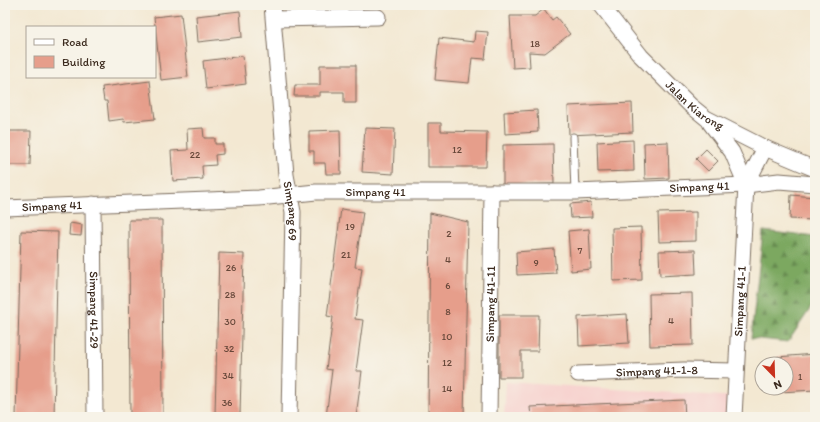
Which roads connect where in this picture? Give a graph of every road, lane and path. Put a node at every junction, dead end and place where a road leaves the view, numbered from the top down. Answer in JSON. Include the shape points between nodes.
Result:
{"nodes":[{"id":1,"x":601,"y":5,"type":"edge"},
{"id":2,"x":273,"y":12,"type":"edge"},
{"id":3,"x":378,"y":17,"type":"dead end"},
{"id":4,"x":706,"y":118,"type":"junction"},
{"id":5,"x":573,"y":137,"type":"dead end"},
{"id":6,"x":765,"y":148,"type":"junction"},
{"id":7,"x":815,"y":169,"type":"edge"},
{"id":8,"x":815,"y":184,"type":"edge"},
{"id":9,"x":746,"y":185,"type":"junction"},
{"id":10,"x":492,"y":192,"type":"junction"},
{"id":11,"x":575,"y":192,"type":"junction"},
{"id":12,"x":290,"y":195,"type":"junction"},
{"id":13,"x":93,"y":204,"type":"junction"},
{"id":14,"x":5,"y":208,"type":"edge"},
{"id":15,"x":735,"y":371,"type":"junction"},
{"id":16,"x":578,"y":374,"type":"dead end"},
{"id":17,"x":95,"y":417,"type":"edge"},
{"id":18,"x":289,"y":417,"type":"edge"},
{"id":19,"x":489,"y":417,"type":"edge"},
{"id":20,"x":734,"y":417,"type":"edge"}],
"edges":[{"from":1,"to":4,"type":"street","name":"Jalan Kiarong","via":[[642,56]]},
{"from":2,"to":3,"type":"street"},
{"from":2,"to":12,"type":"street","name":"Simpang 69","via":[[286,175]]},
{"from":4,"to":6,"type":"street","name":"Jalan Kiarong"},
{"from":4,"to":9,"type":"street","name":"Simpang 41-1","via":[[732,152]]},
{"from":5,"to":11,"type":"lane"},
{"from":6,"to":7,"type":"street","name":"Jalan Kiarong"},
{"from":6,"to":9,"type":"street","name":"Simpang 41-1"},
{"from":8,"to":9,"type":"street","via":[[779,181]]},
{"from":9,"to":11,"type":"street","name":"Simpang 41"},
{"from":9,"to":15,"type":"street","name":"Simpang 41-1"},
{"from":10,"to":11,"type":"street","name":"Simpang 41"},
{"from":10,"to":12,"type":"street","name":"Simpang 41","via":[[316,192]]},
{"from":10,"to":19,"type":"street","name":"Simpang 41-11"},
{"from":12,"to":13,"type":"street","name":"Simpang 41"},
{"from":12,"to":18,"type":"street","name":"Simpang 69","via":[[293,212]]},
{"from":13,"to":14,"type":"street","name":"Simpang 41"},
{"from":13,"to":17,"type":"street","name":"Simpang 41-29"},
{"from":15,"to":16,"type":"street","name":"Simpang 41-1-8"},
{"from":15,"to":20,"type":"street","name":"Simpang 41-1"}]}
